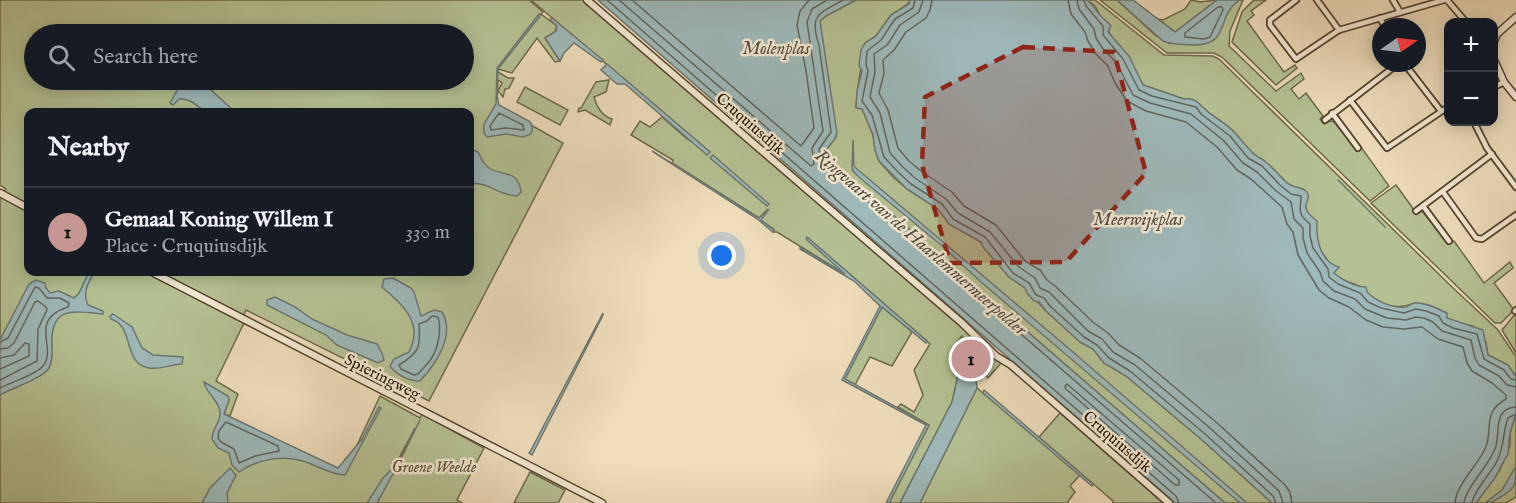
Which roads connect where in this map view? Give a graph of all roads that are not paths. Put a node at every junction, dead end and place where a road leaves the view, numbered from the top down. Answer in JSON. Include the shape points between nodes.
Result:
{"nodes":[{"id":1,"x":587,"y":0,"type":"edge"},
{"id":2,"x":1296,"y":0,"type":"edge"},
{"id":3,"x":1317,"y":0,"type":"edge"},
{"id":4,"x":1393,"y":0,"type":"edge"},
{"id":5,"x":1446,"y":0,"type":"edge"},
{"id":6,"x":1400,"y":12,"type":"junction"},
{"id":7,"x":1516,"y":17,"type":"edge"},
{"id":8,"x":1380,"y":18,"type":"edge"},
{"id":9,"x":1462,"y":18,"type":"edge"},
{"id":10,"x":1372,"y":20,"type":"edge"},
{"id":11,"x":1339,"y":30,"type":"junction"},
{"id":12,"x":1498,"y":33,"type":"edge"},
{"id":13,"x":1498,"y":69,"type":"edge"},
{"id":14,"x":1387,"y":72,"type":"edge"},
{"id":15,"x":1411,"y":72,"type":"edge"},
{"id":16,"x":1504,"y":82,"type":"junction"},
{"id":17,"x":1498,"y":85,"type":"edge"},
{"id":18,"x":1516,"y":97,"type":"edge"},
{"id":19,"x":1350,"y":100,"type":"junction"},
{"id":20,"x":1444,"y":110,"type":"edge"},
{"id":21,"x":1441,"y":111,"type":"junction"},
{"id":22,"x":1332,"y":114,"type":"junction"},
{"id":23,"x":1324,"y":120,"type":"dead end"},
{"id":24,"x":1476,"y":126,"type":"edge"},
{"id":25,"x":1358,"y":148,"type":"dead end"},
{"id":26,"x":1492,"y":154,"type":"junction"},
{"id":27,"x":1516,"y":187,"type":"edge"},
{"id":28,"x":1443,"y":192,"type":"junction"},
{"id":29,"x":0,"y":193,"type":"edge"},
{"id":30,"x":24,"y":206,"type":"edge"},
{"id":31,"x":1423,"y":206,"type":"junction"},
{"id":32,"x":1416,"y":211,"type":"dead end"},
{"id":33,"x":1516,"y":215,"type":"edge"},
{"id":34,"x":1449,"y":241,"type":"dead end"},
{"id":35,"x":160,"y":276,"type":"edge"},
{"id":36,"x":602,"y":503,"type":"edge"},
{"id":37,"x":1169,"y":503,"type":"edge"}],
"edges":[{"from":1,"to":37,"type":"street","name":"Cruquiusdijk"},
{"from":2,"to":11,"type":"street","via":[[1270,20],[1270,25],[1296,59]]},
{"from":3,"to":11,"type":"street"},
{"from":4,"to":6,"type":"street"},
{"from":5,"to":6,"type":"street"},
{"from":5,"to":9,"type":"street"},
{"from":6,"to":8,"type":"street"},
{"from":7,"to":12,"type":"street"},
{"from":10,"to":11,"type":"street"},
{"from":13,"to":16,"type":"street"},
{"from":14,"to":19,"type":"street"},
{"from":15,"to":21,"type":"street"},
{"from":16,"to":17,"type":"street"},
{"from":16,"to":18,"type":"street"},
{"from":19,"to":21,"type":"street","via":[[1387,147]]},
{"from":19,"to":22,"type":"street"},
{"from":20,"to":21,"type":"street"},
{"from":22,"to":23,"type":"street"},
{"from":22,"to":25,"type":"street"},
{"from":24,"to":26,"type":"street"},
{"from":26,"to":27,"type":"street"},
{"from":26,"to":28,"type":"street"},
{"from":28,"to":31,"type":"street"},
{"from":28,"to":33,"type":"street","via":[[1476,238],[1482,239]]},
{"from":29,"to":30,"type":"street"},
{"from":31,"to":32,"type":"street"},
{"from":31,"to":34,"type":"street"},
{"from":35,"to":36,"type":"street","name":"Spieringweg"}]}
